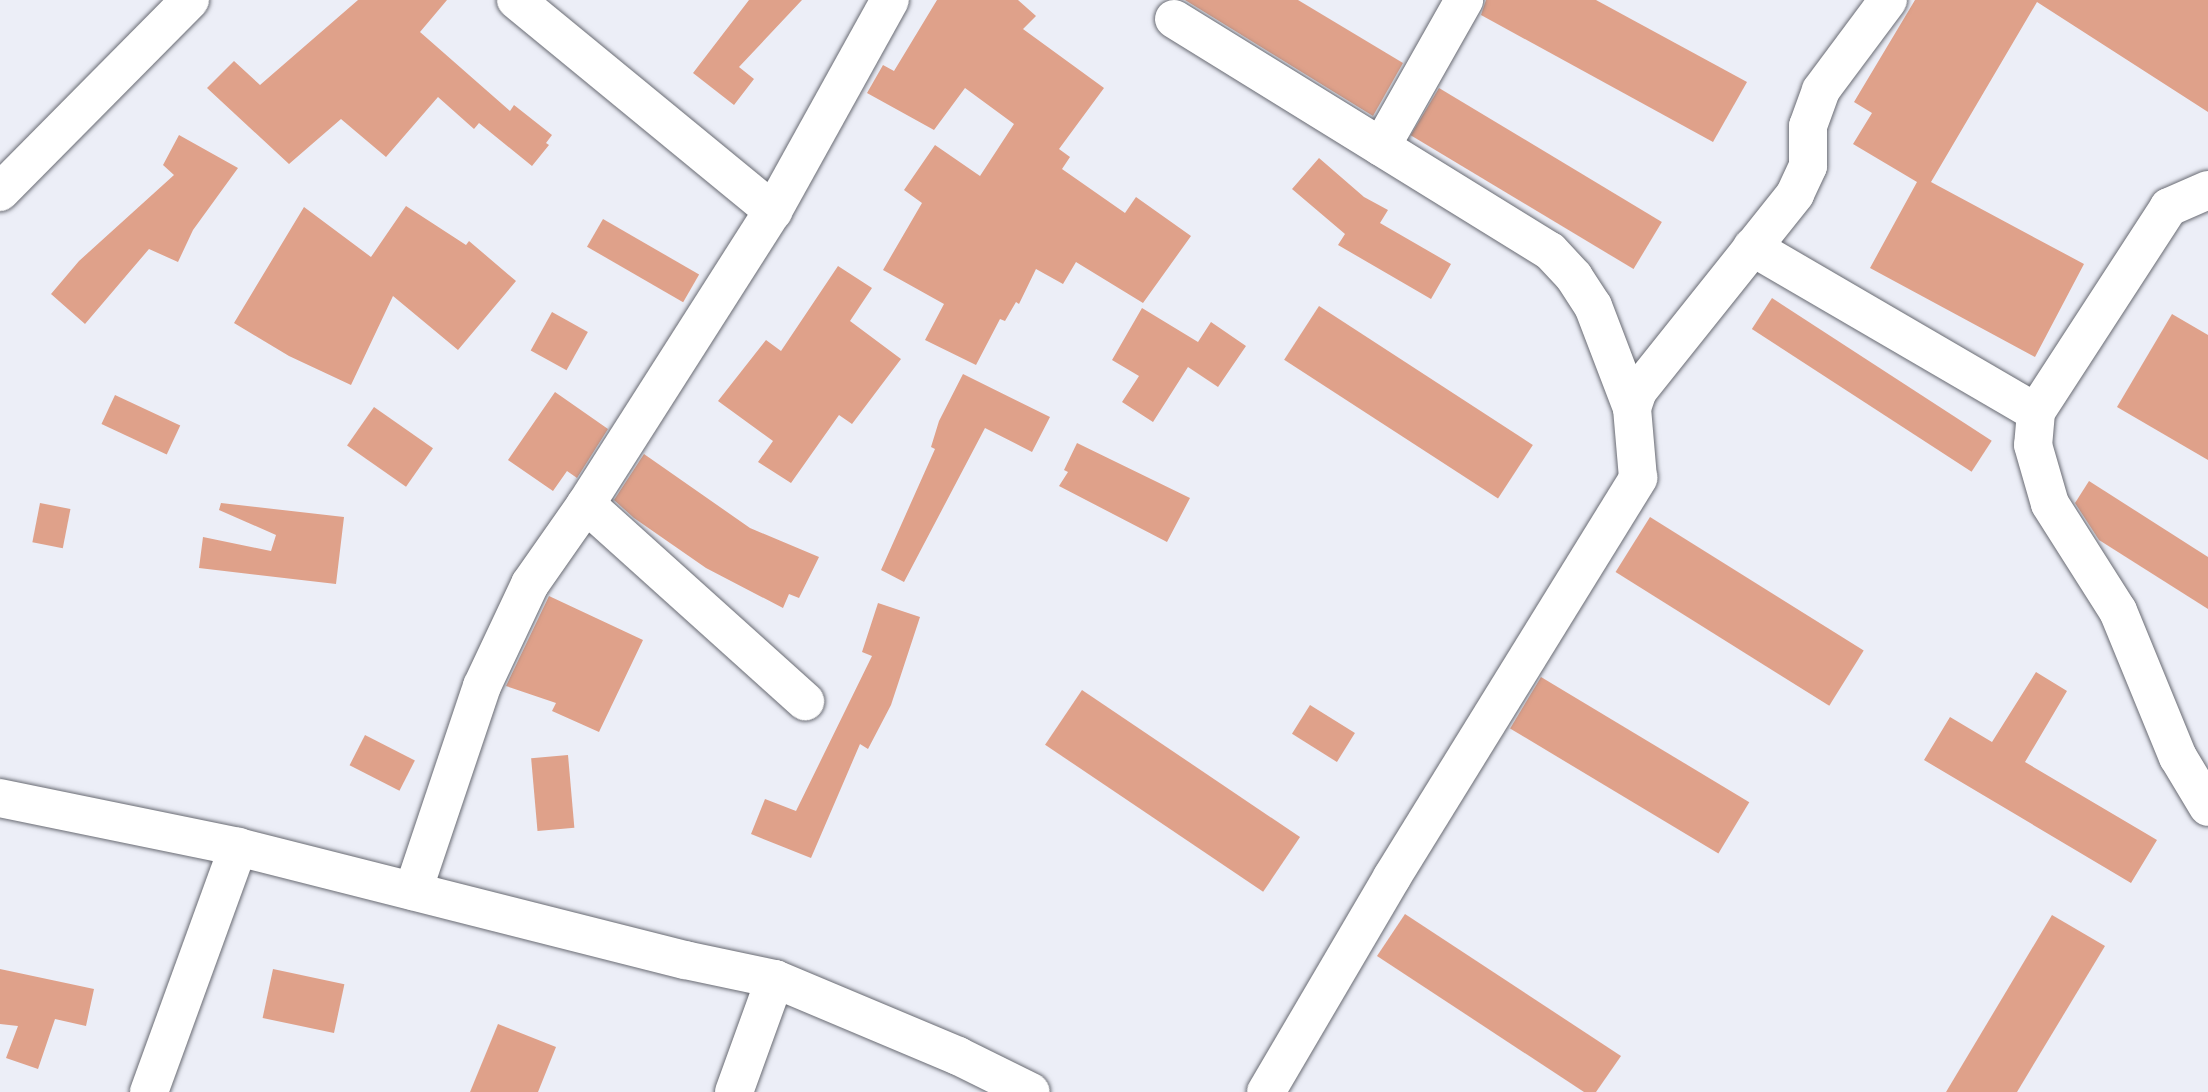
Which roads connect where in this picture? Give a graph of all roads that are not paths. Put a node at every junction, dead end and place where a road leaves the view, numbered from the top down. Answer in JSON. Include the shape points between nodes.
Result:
{"nodes":[{"id":1,"x":190,"y":0,"type":"edge"},
{"id":2,"x":516,"y":0,"type":"edge"},
{"id":3,"x":890,"y":0,"type":"edge"},
{"id":4,"x":1464,"y":0,"type":"edge"},
{"id":5,"x":1888,"y":0,"type":"edge"},
{"id":6,"x":1174,"y":19,"type":"dead end"},
{"id":7,"x":1381,"y":147,"type":"junction"},
{"id":8,"x":2208,"y":190,"type":"edge"},
{"id":9,"x":0,"y":192,"type":"edge"},
{"id":10,"x":773,"y":211,"type":"junction"},
{"id":11,"x":1752,"y":247,"type":"junction"},
{"id":12,"x":1632,"y":408,"type":"junction"},
{"id":13,"x":2036,"y":412,"type":"junction"},
{"id":14,"x":586,"y":504,"type":"junction"},
{"id":15,"x":805,"y":701,"type":"dead end"},
{"id":16,"x":0,"y":798,"type":"edge"},
{"id":17,"x":2208,"y":807,"type":"edge"},
{"id":18,"x":238,"y":847,"type":"junction"},
{"id":19,"x":413,"y":891,"type":"junction"},
{"id":20,"x":775,"y":979,"type":"junction"},
{"id":21,"x":149,"y":1092,"type":"edge"},
{"id":22,"x":734,"y":1092,"type":"edge"},
{"id":23,"x":1031,"y":1092,"type":"edge"},
{"id":24,"x":1266,"y":1092,"type":"edge"}],
"edges":[{"from":1,"to":9,"type":"street"},
{"from":2,"to":10,"type":"street"},
{"from":3,"to":10,"type":"street"},
{"from":4,"to":7,"type":"street"},
{"from":5,"to":11,"type":"street","via":[[1821,90],[1808,126],[1808,166],[1795,194]]},
{"from":6,"to":7,"type":"street"},
{"from":7,"to":12,"type":"street","via":[[1550,251],[1593,306]]},
{"from":8,"to":13,"type":"street","via":[[2169,207]]},
{"from":10,"to":14,"type":"street"},
{"from":11,"to":12,"type":"street","via":[[1638,391]]},
{"from":11,"to":13,"type":"street"},
{"from":12,"to":24,"type":"street","via":[[1638,478],[1392,877]]},
{"from":13,"to":17,"type":"street","via":[[2034,445],[2050,504],[2118,611],[2178,757]]},
{"from":14,"to":15,"type":"street"},
{"from":14,"to":19,"type":"street","via":[[530,584],[482,686]]},
{"from":16,"to":18,"type":"street"},
{"from":18,"to":19,"type":"street"},
{"from":18,"to":21,"type":"street"},
{"from":19,"to":20,"type":"street"},
{"from":20,"to":22,"type":"street"},
{"from":20,"to":23,"type":"street"}]}
